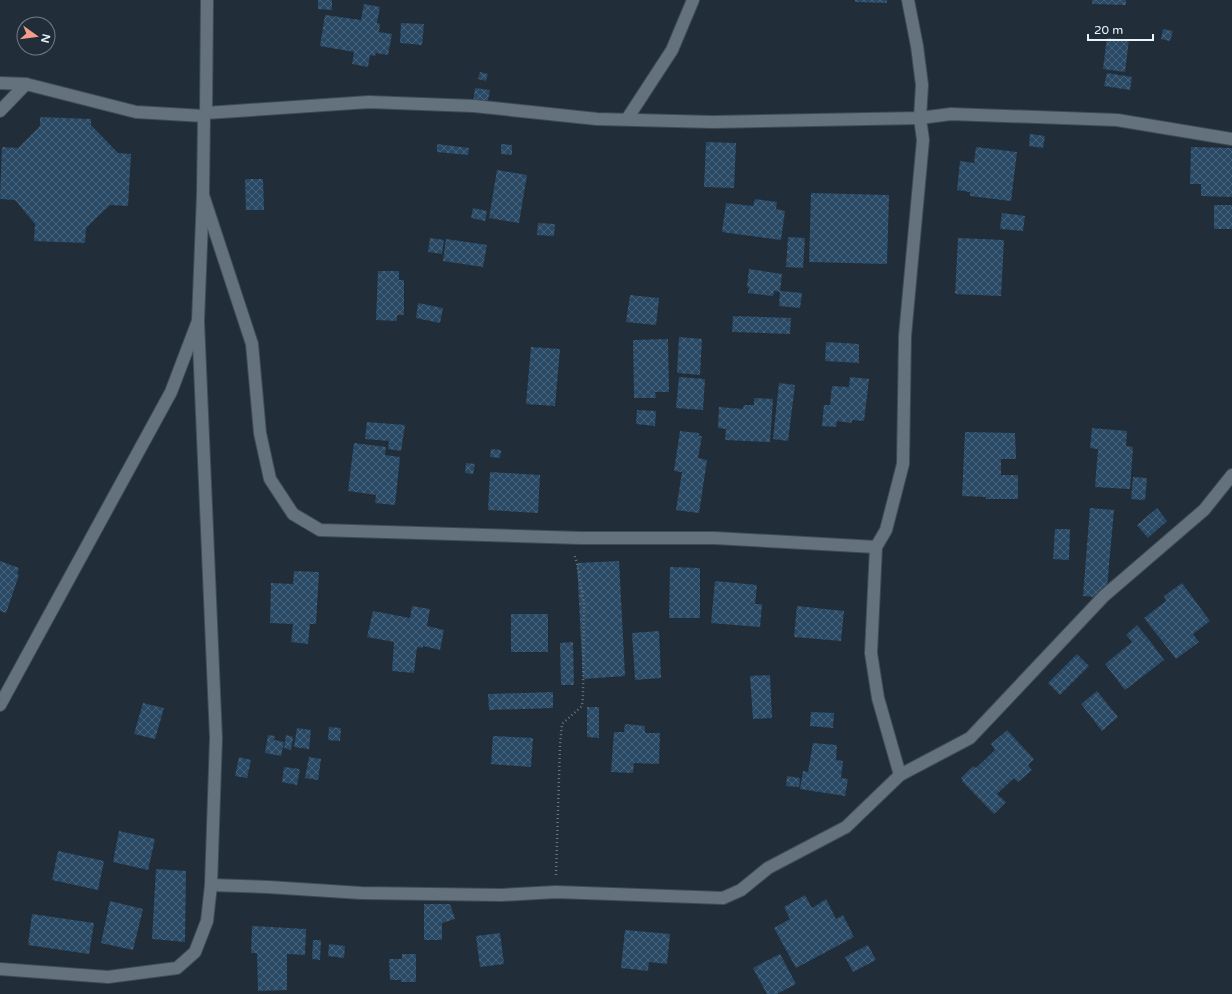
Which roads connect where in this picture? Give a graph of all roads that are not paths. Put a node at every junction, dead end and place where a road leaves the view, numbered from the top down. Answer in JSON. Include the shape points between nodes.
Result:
{"nodes":[{"id":1,"x":207,"y":0,"type":"edge"},
{"id":2,"x":693,"y":0,"type":"edge"},
{"id":3,"x":908,"y":0,"type":"edge"},
{"id":4,"x":0,"y":83,"type":"edge"},
{"id":5,"x":26,"y":84,"type":"junction"},
{"id":6,"x":0,"y":111,"type":"edge"},
{"id":7,"x":205,"y":114,"type":"junction"},
{"id":8,"x":920,"y":118,"type":"junction"},
{"id":9,"x":627,"y":120,"type":"junction"},
{"id":10,"x":1232,"y":139,"type":"edge"},
{"id":11,"x":203,"y":195,"type":"junction"},
{"id":12,"x":198,"y":321,"type":"junction"},
{"id":13,"x":1232,"y":475,"type":"edge"},
{"id":14,"x":876,"y":547,"type":"junction"},
{"id":15,"x":0,"y":705,"type":"edge"},
{"id":16,"x":900,"y":774,"type":"junction"},
{"id":17,"x":211,"y":886,"type":"junction"},
{"id":18,"x":0,"y":969,"type":"edge"}],
"edges":[{"from":1,"to":7,"type":"street"},
{"from":2,"to":9,"type":"street","via":[[672,50]]},
{"from":3,"to":8,"type":"street","via":[[922,85]]},
{"from":4,"to":5,"type":"street"},
{"from":5,"to":6,"type":"street"},
{"from":5,"to":7,"type":"street","via":[[136,112]]},
{"from":7,"to":9,"type":"street","via":[[369,102],[474,106]]},
{"from":7,"to":11,"type":"street"},
{"from":8,"to":9,"type":"street","via":[[712,122]]},
{"from":8,"to":10,"type":"street","via":[[951,114],[1117,120]]},
{"from":8,"to":14,"type":"street","via":[[923,140],[905,336],[902,464],[886,530]]},
{"from":11,"to":12,"type":"street"},
{"from":11,"to":14,"type":"street","via":[[252,344],[260,433],[270,479],[293,514],[320,530],[568,538],[715,538]]},
{"from":12,"to":15,"type":"street","via":[[171,392]]},
{"from":12,"to":17,"type":"street","via":[[216,738]]},
{"from":13,"to":16,"type":"street","via":[[1204,510],[1104,596],[970,738]]},
{"from":14,"to":16,"type":"street","via":[[871,653],[878,698]]},
{"from":16,"to":17,"type":"street","via":[[846,826],[768,868],[741,890],[723,898],[556,892],[501,895],[361,893]]},
{"from":17,"to":18,"type":"street","via":[[207,921],[195,952],[177,968],[108,977]]}]}
